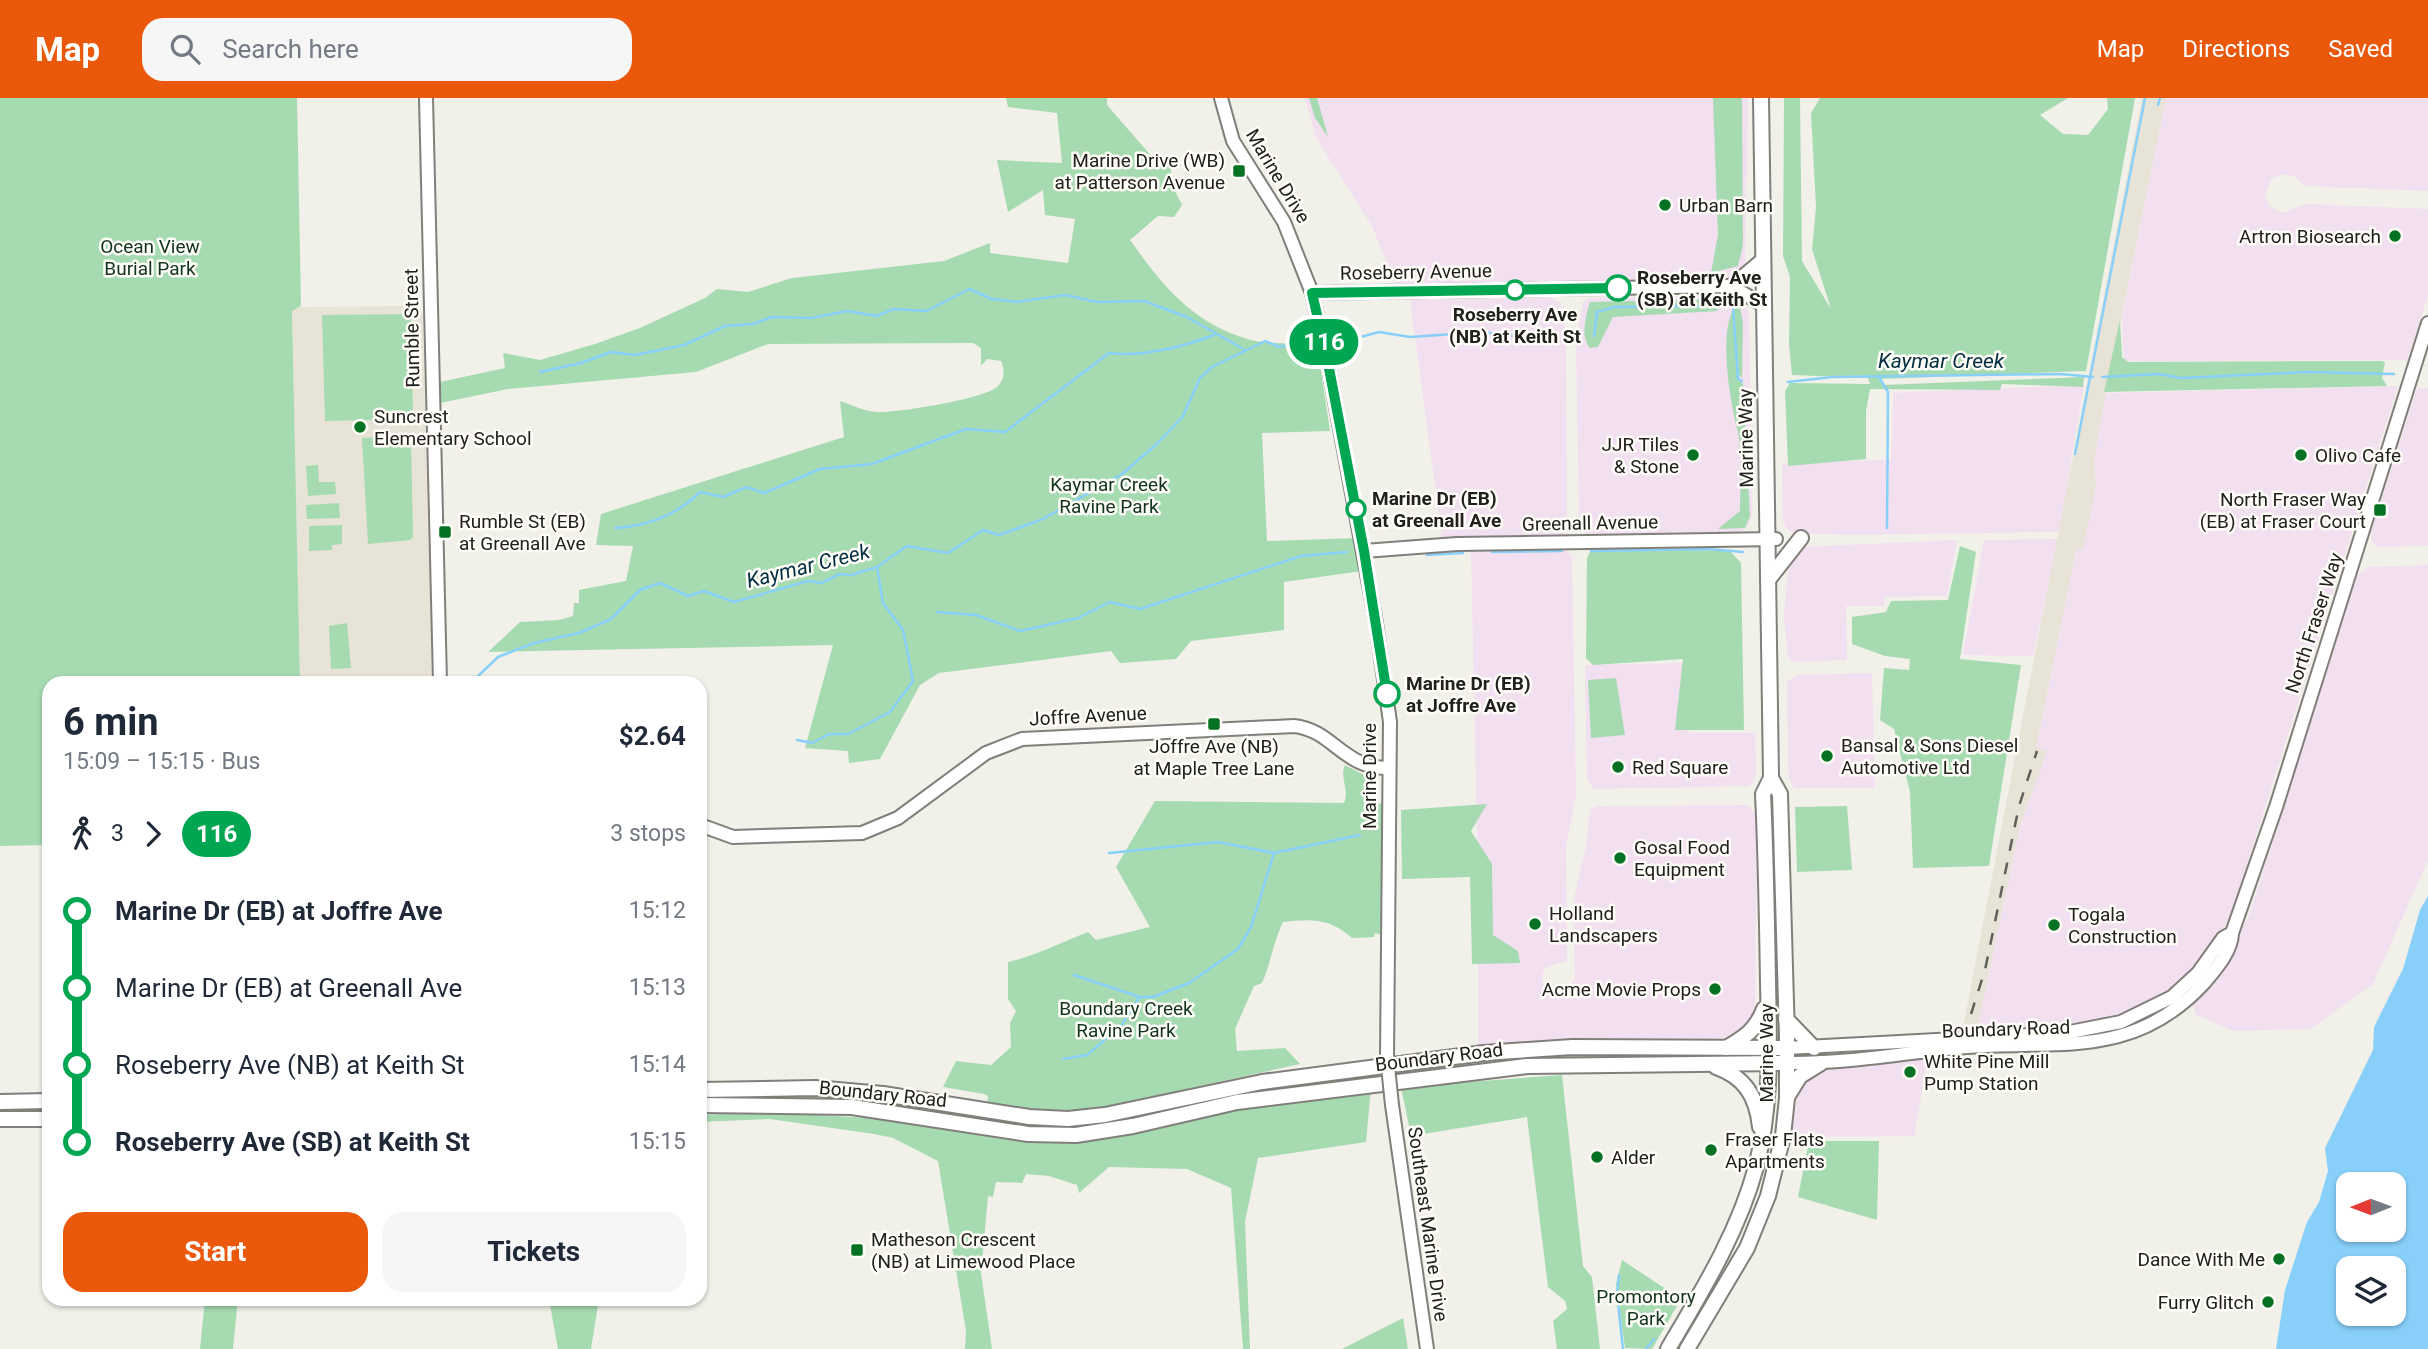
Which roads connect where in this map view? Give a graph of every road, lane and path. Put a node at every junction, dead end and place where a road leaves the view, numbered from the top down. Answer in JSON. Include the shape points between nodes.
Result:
{"nodes":[{"id":1,"x":426,"y":98,"type":"edge"},
{"id":2,"x":1221,"y":98,"type":"edge"},
{"id":3,"x":1761,"y":98,"type":"edge"},
{"id":4,"x":1763,"y":259,"type":"junction"},
{"id":5,"x":1731,"y":286,"type":"junction"},
{"id":6,"x":1312,"y":293,"type":"junction"},
{"id":7,"x":1763,"y":304,"type":"junction"},
{"id":8,"x":2428,"y":323,"type":"edge"},
{"id":9,"x":1801,"y":538,"type":"dead end"},
{"id":10,"x":1771,"y":539,"type":"junction"},
{"id":11,"x":1364,"y":551,"type":"junction"},
{"id":12,"x":1768,"y":580,"type":"junction"},
{"id":13,"x":440,"y":676,"type":"edge"},
{"id":14,"x":1390,"y":768,"type":"junction"},
{"id":15,"x":1771,"y":778,"type":"junction"},
{"id":16,"x":707,"y":828,"type":"edge"},
{"id":17,"x":720,"y":834,"type":"junction"},
{"id":18,"x":707,"y":835,"type":"edge"},
{"id":19,"x":1768,"y":999,"type":"junction"},
{"id":20,"x":2176,"y":1002,"type":"junction"},
{"id":21,"x":1786,"y":1019,"type":"junction"},
{"id":22,"x":1787,"y":1048,"type":"junction"},
{"id":23,"x":1814,"y":1048,"type":"junction"},
{"id":24,"x":1725,"y":1049,"type":"junction"},
{"id":25,"x":1768,"y":1056,"type":"junction"},
{"id":26,"x":1704,"y":1063,"type":"junction"},
{"id":27,"x":1787,"y":1063,"type":"junction"},
{"id":28,"x":1821,"y":1063,"type":"junction"},
{"id":29,"x":707,"y":1090,"type":"edge"},
{"id":30,"x":1787,"y":1098,"type":"junction"},
{"id":31,"x":42,"y":1101,"type":"edge"},
{"id":32,"x":0,"y":1102,"type":"edge"},
{"id":33,"x":707,"y":1105,"type":"edge"},
{"id":34,"x":1392,"y":1105,"type":"joint"},
{"id":35,"x":0,"y":1119,"type":"edge"},
{"id":36,"x":42,"y":1119,"type":"edge"},
{"id":37,"x":1762,"y":1136,"type":"junction"},
{"id":38,"x":1427,"y":1349,"type":"edge"},
{"id":39,"x":1668,"y":1349,"type":"edge"},
{"id":40,"x":1687,"y":1349,"type":"edge"}],
"edges":[{"from":1,"to":13,"type":"street","name":"Rumble Street"},
{"from":2,"to":6,"type":"street","name":"Marine Drive","via":[[1233,141],[1284,222]]},
{"from":3,"to":4,"type":"main road","name":"Marine Way"},
{"from":4,"to":5,"type":"street"},
{"from":4,"to":7,"type":"main road","name":"Marine Way"},
{"from":5,"to":6,"type":"street","name":"Roseberry Avenue"},
{"from":5,"to":7,"type":"street"},
{"from":6,"to":11,"type":"street","name":"Marine Drive"},
{"from":7,"to":10,"type":"main road","name":"Marine Way"},
{"from":8,"to":20,"type":"street","name":"North Fraser Way","via":[[2232,933]]},
{"from":9,"to":12,"type":"main road"},
{"from":10,"to":11,"type":"street","name":"Greenall Avenue","via":[[1457,544]]},
{"from":10,"to":12,"type":"main road","name":"Marine Way"},
{"from":11,"to":14,"type":"street","name":"Marine Drive","via":[[1387,694]]},
{"from":12,"to":15,"type":"main road","name":"Marine Way"},
{"from":14,"to":17,"type":"street","name":"Joffre Avenue","via":[[1362,766],[1312,732],[1294,726],[1037,737],[991,749],[898,818],[867,832]]},
{"from":14,"to":34,"type":"street","name":"Marine Drive","bridge":true,"via":[[1387,1057]]},
{"from":15,"to":19,"type":"main road","name":"Marine Way","via":[[1763,794]]},
{"from":15,"to":21,"type":"main road","name":"Marine Way","via":[[1780,794]]},
{"from":16,"to":17,"type":"street","name":"Joffre Avenue"},
{"from":17,"to":18,"type":"street","name":"Joffre Avenue"},
{"from":19,"to":24,"type":"main road","via":[[1758,1024]]},
{"from":19,"to":25,"type":"main road","name":"Marine Way"},
{"from":20,"to":23,"type":"street","name":"Boundary Road","via":[[2121,1022],[2065,1033]]},
{"from":20,"to":28,"type":"street","name":"Boundary Road","via":[[2152,1023],[2083,1045],[1965,1047]]},
{"from":21,"to":22,"type":"main road","name":"Marine Way"},
{"from":21,"to":23,"type":"main road"},
{"from":22,"to":23,"type":"street","name":"Boundary Road"},
{"from":22,"to":25,"type":"main road","name":"Boundary Road"},
{"from":22,"to":27,"type":"main road","name":"Marine Way"},
{"from":24,"to":25,"type":"main road","name":"Boundary Road"},
{"from":24,"to":29,"type":"main road","name":"Boundary Road","via":[[1572,1047],[1484,1053],[1262,1082],[1068,1119],[828,1089]]},
{"from":25,"to":26,"type":"main road","name":"Boundary Road"},
{"from":25,"to":27,"type":"main road","name":"Boundary Road"},
{"from":25,"to":37,"type":"main road","name":"Marine Way"},
{"from":26,"to":33,"type":"main road","name":"Boundary Road","via":[[1527,1066],[1237,1102],[1076,1135],[1028,1134],[852,1107]]},
{"from":26,"to":37,"type":"main road","via":[[1730,1072],[1747,1086],[1759,1113]]},
{"from":27,"to":28,"type":"street","name":"Boundary Road"},
{"from":27,"to":30,"type":"main road","name":"Marine Way"},
{"from":28,"to":30,"type":"main road","via":[[1800,1076]]},
{"from":30,"to":40,"type":"main road","name":"Marine Way","via":[[1776,1167],[1758,1224]]},
{"from":31,"to":32,"type":"main road"},
{"from":34,"to":38,"type":"street","name":"Southeast Marine Drive"},
{"from":35,"to":36,"type":"main road"},
{"from":37,"to":39,"type":"main road","name":"Marine Way","via":[[1735,1225]]}]}
